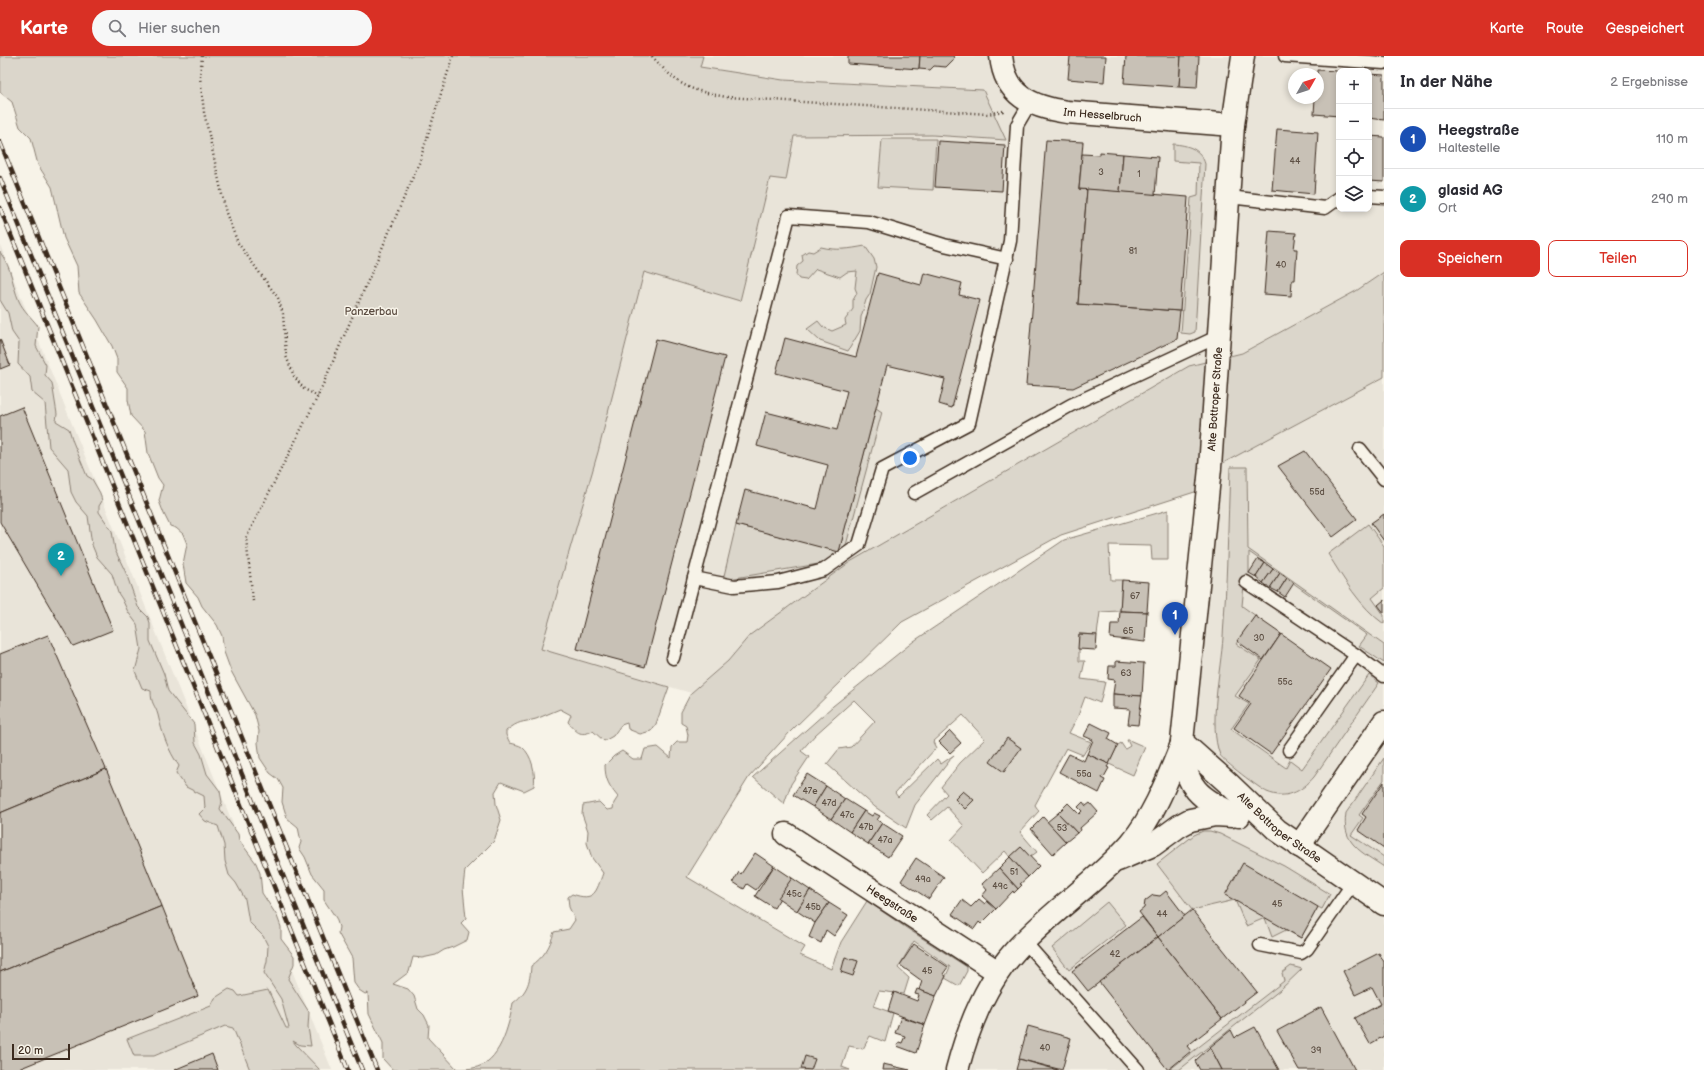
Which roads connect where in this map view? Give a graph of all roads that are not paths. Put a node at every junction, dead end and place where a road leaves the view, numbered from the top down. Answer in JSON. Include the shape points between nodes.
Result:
{"nodes":[{"id":1,"x":1001,"y":56,"type":"edge"},
{"id":2,"x":1242,"y":56,"type":"edge"},
{"id":3,"x":1285,"y":56,"type":"edge"},
{"id":4,"x":1384,"y":62,"type":"edge"},
{"id":5,"x":1023,"y":98,"type":"junction"},
{"id":6,"x":1233,"y":125,"type":"junction"},
{"id":7,"x":1229,"y":196,"type":"junction"},
{"id":8,"x":1372,"y":196,"type":"edge"},
{"id":9,"x":1384,"y":197,"type":"edge"},
{"id":10,"x":1336,"y":200,"type":"edge"},
{"id":11,"x":1007,"y":260,"type":"junction"},
{"id":12,"x":1219,"y":336,"type":"junction"},
{"id":13,"x":1360,"y":449,"type":"dead end"},
{"id":14,"x":1384,"y":479,"type":"edge"},
{"id":15,"x":914,"y":493,"type":"dead end"},
{"id":16,"x":694,"y":578,"type":"junction"},
{"id":17,"x":1246,"y":582,"type":"dead end"},
{"id":18,"x":1356,"y":655,"type":"junction"},
{"id":19,"x":673,"y":658,"type":"dead end"},
{"id":20,"x":1384,"y":676,"type":"edge"},
{"id":21,"x":1384,"y":722,"type":"edge"},
{"id":22,"x":1182,"y":742,"type":"junction"},
{"id":23,"x":1289,"y":750,"type":"dead end"},
{"id":24,"x":1238,"y":816,"type":"junction"},
{"id":25,"x":1277,"y":830,"type":"junction"},
{"id":26,"x":786,"y":834,"type":"dead end"},
{"id":27,"x":1299,"y":846,"type":"junction"},
{"id":28,"x":1112,"y":863,"type":"junction"},
{"id":29,"x":1353,"y":883,"type":"junction"},
{"id":30,"x":1384,"y":904,"type":"edge"},
{"id":31,"x":1024,"y":941,"type":"junction"},
{"id":32,"x":1260,"y":945,"type":"dead end"},
{"id":33,"x":998,"y":972,"type":"junction"},
{"id":34,"x":957,"y":1070,"type":"edge"},
{"id":35,"x":1138,"y":1070,"type":"edge"}],
"edges":[{"from":1,"to":5,"type":"street","via":[[1007,78]]},
{"from":2,"to":6,"type":"street","name":"Alte Bottroper Straße"},
{"from":3,"to":4,"type":"lane"},
{"from":5,"to":6,"type":"street","name":"Im Hesselbruch","via":[[1042,108],[1067,112]]},
{"from":5,"to":11,"type":"lane","via":[[1017,124]]},
{"from":6,"to":7,"type":"street","name":"Alte Bottroper Straße"},
{"from":7,"to":10,"type":"lane","via":[[1325,208]]},
{"from":7,"to":12,"type":"street","name":"Alte Bottroper Straße"},
{"from":8,"to":9,"type":"lane"},
{"from":11,"to":16,"type":"lane","via":[[969,423],[882,469],[859,545],[824,570],[778,582],[734,586]]},
{"from":11,"to":16,"type":"lane","via":[[944,245],[869,222],[788,216]]},
{"from":12,"to":15,"type":"lane","via":[[1071,405]]},
{"from":12,"to":22,"type":"street","name":"Alte Bottroper Straße","via":[[1210,468]]},
{"from":13,"to":14,"type":"lane"},
{"from":16,"to":19,"type":"lane"},
{"from":17,"to":18,"type":"lane"},
{"from":18,"to":20,"type":"lane"},
{"from":18,"to":23,"type":"lane"},
{"from":21,"to":27,"type":"street"},
{"from":22,"to":24,"type":"street","name":"Alte Bottroper Straße","via":[[1186,772],[1197,792],[1210,802]]},
{"from":22,"to":25,"type":"street","name":"Alte Bottroper Straße"},
{"from":22,"to":28,"type":"street","via":[[1148,819]]},
{"from":24,"to":25,"type":"street"},
{"from":24,"to":28,"type":"street","via":[[1214,815],[1190,820],[1153,845]]},
{"from":25,"to":27,"type":"street","name":"Alte Bottroper Straße"},
{"from":26,"to":33,"type":"street","name":"Heegstraße"},
{"from":27,"to":29,"type":"street","name":"Alte Bottroper Straße"},
{"from":28,"to":31,"type":"street"},
{"from":29,"to":30,"type":"street","name":"Alte Bottroper Straße"},
{"from":29,"to":32,"type":"lane","via":[[1307,949],[1301,953],[1294,953]]},
{"from":31,"to":33,"type":"street"},
{"from":31,"to":35,"type":"lane"},
{"from":33,"to":34,"type":"street","via":[[974,1018]]}]}
